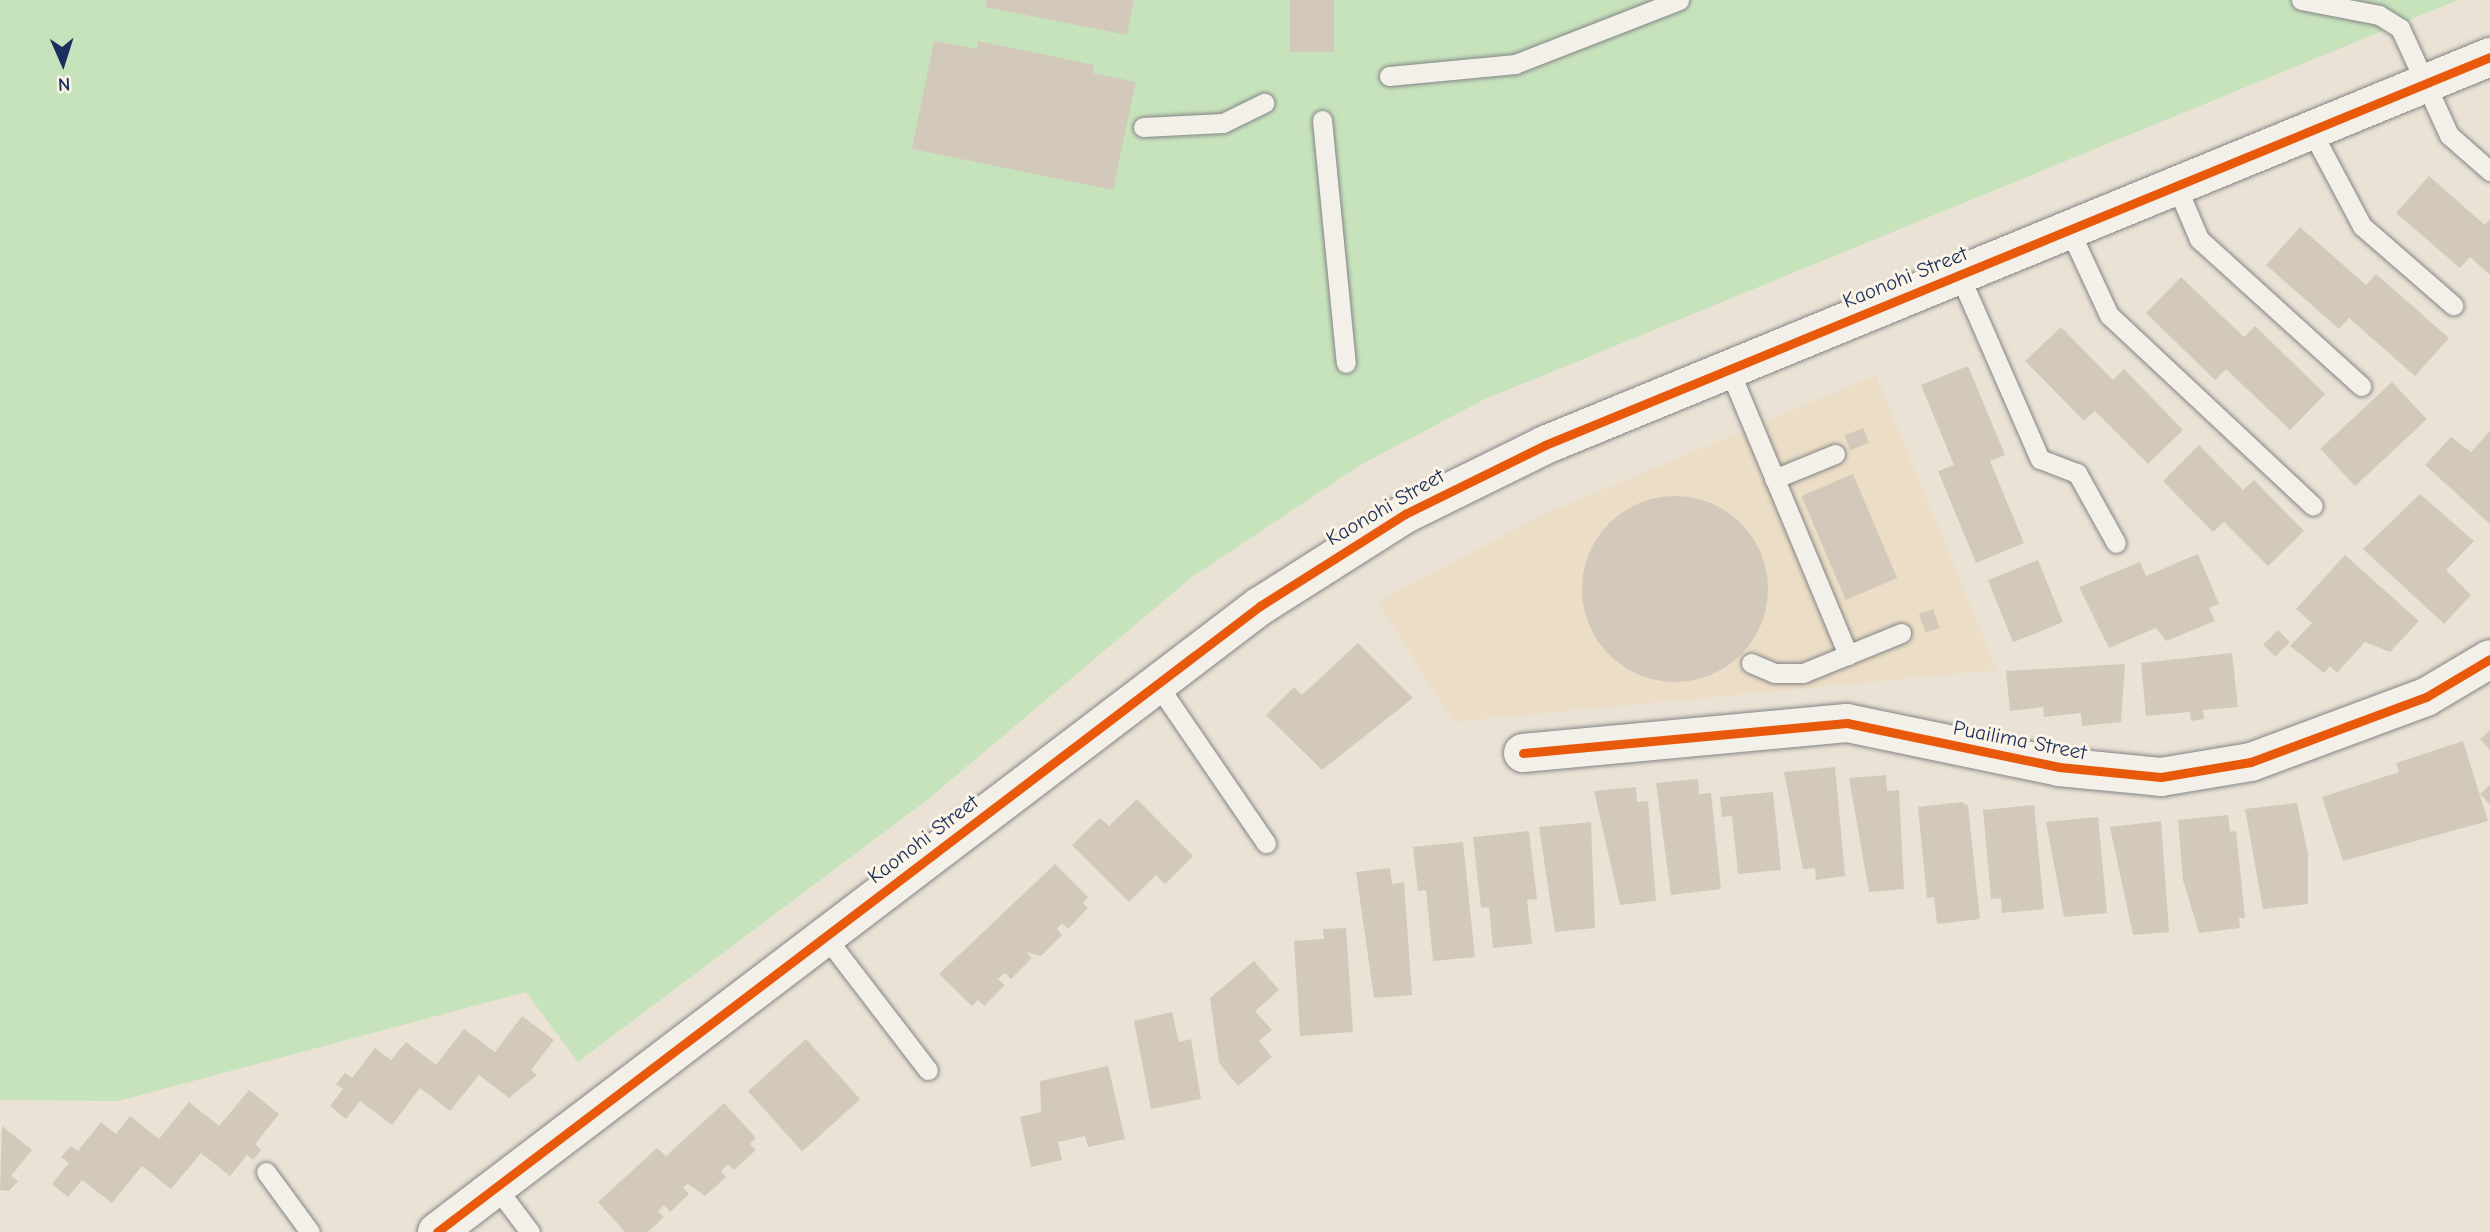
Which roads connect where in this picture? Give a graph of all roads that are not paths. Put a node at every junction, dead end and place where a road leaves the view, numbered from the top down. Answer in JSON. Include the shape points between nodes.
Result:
{"nodes":[{"id":1,"x":1679,"y":0,"type":"edge"},
{"id":2,"x":2301,"y":0,"type":"edge"},
{"id":3,"x":2490,"y":57,"type":"edge"},
{"id":4,"x":1389,"y":76,"type":"dead end"},
{"id":5,"x":2426,"y":83,"type":"junction"},
{"id":6,"x":1264,"y":103,"type":"dead end"},
{"id":7,"x":1322,"y":120,"type":"dead end"},
{"id":8,"x":1143,"y":127,"type":"dead end"},
{"id":9,"x":2311,"y":130,"type":"junction"},
{"id":10,"x":2490,"y":171,"type":"edge"},
{"id":11,"x":2176,"y":185,"type":"junction"},
{"id":12,"x":2069,"y":229,"type":"junction"},
{"id":13,"x":1959,"y":274,"type":"junction"},
{"id":14,"x":2453,"y":305,"type":"dead end"},
{"id":15,"x":1346,"y":363,"type":"dead end"},
{"id":16,"x":1729,"y":369,"type":"junction"},
{"id":17,"x":2361,"y":386,"type":"dead end"},
{"id":18,"x":1835,"y":454,"type":"dead end"},
{"id":19,"x":1774,"y":479,"type":"junction"},
{"id":20,"x":2313,"y":506,"type":"dead end"},
{"id":21,"x":2116,"y":543,"type":"dead end"},
{"id":22,"x":1901,"y":633,"type":"dead end"},
{"id":23,"x":1848,"y":655,"type":"junction"},
{"id":24,"x":2490,"y":659,"type":"edge"},
{"id":25,"x":1751,"y":663,"type":"dead end"},
{"id":26,"x":1157,"y":684,"type":"junction"},
{"id":27,"x":1523,"y":753,"type":"dead end"},
{"id":28,"x":1266,"y":843,"type":"dead end"},
{"id":29,"x":825,"y":936,"type":"junction"},
{"id":30,"x":928,"y":1070,"type":"dead end"},
{"id":31,"x":266,"y":1172,"type":"dead end"},
{"id":32,"x":496,"y":1187,"type":"junction"},
{"id":33,"x":310,"y":1232,"type":"edge"},
{"id":34,"x":437,"y":1232,"type":"edge"},
{"id":35,"x":530,"y":1232,"type":"edge"}],
"edges":[{"from":1,"to":4,"type":"lane","via":[[1515,64]]},
{"from":2,"to":5,"type":"lane","via":[[2379,15],[2400,28]]},
{"from":3,"to":5,"type":"street","name":"Kaonohi Street"},
{"from":5,"to":9,"type":"street","name":"Kaonohi Street"},
{"from":5,"to":10,"type":"lane","via":[[2449,135]]},
{"from":6,"to":8,"type":"lane","via":[[1223,123]]},
{"from":7,"to":15,"type":"lane"},
{"from":9,"to":11,"type":"street","name":"Kaonohi Street"},
{"from":9,"to":14,"type":"lane","via":[[2362,226]]},
{"from":11,"to":12,"type":"street","name":"Kaonohi Street"},
{"from":11,"to":17,"type":"lane","via":[[2199,239]]},
{"from":12,"to":13,"type":"street","name":"Kaonohi Street"},
{"from":12,"to":20,"type":"lane","via":[[2109,315]]},
{"from":13,"to":16,"type":"street","name":"Kaonohi Street"},
{"from":13,"to":21,"type":"lane","via":[[2040,459],[2077,473]]},
{"from":16,"to":19,"type":"lane"},
{"from":16,"to":26,"type":"street","name":"Kaonohi Street","via":[[1545,445],[1405,514],[1260,606]]},
{"from":18,"to":19,"type":"lane"},
{"from":19,"to":23,"type":"lane"},
{"from":22,"to":23,"type":"lane"},
{"from":23,"to":25,"type":"lane","via":[[1791,675]]},
{"from":24,"to":27,"type":"street","name":"Puailima Street","via":[[2426,697],[2251,762],[2161,778],[2059,767],[1847,723]]},
{"from":26,"to":28,"type":"lane"},
{"from":26,"to":29,"type":"street","name":"Kaonohi Street"},
{"from":29,"to":30,"type":"lane"},
{"from":29,"to":32,"type":"street","name":"Kaonohi Street"},
{"from":31,"to":33,"type":"lane"},
{"from":32,"to":34,"type":"street","name":"Kaonohi Street"},
{"from":32,"to":35,"type":"lane"}]}
